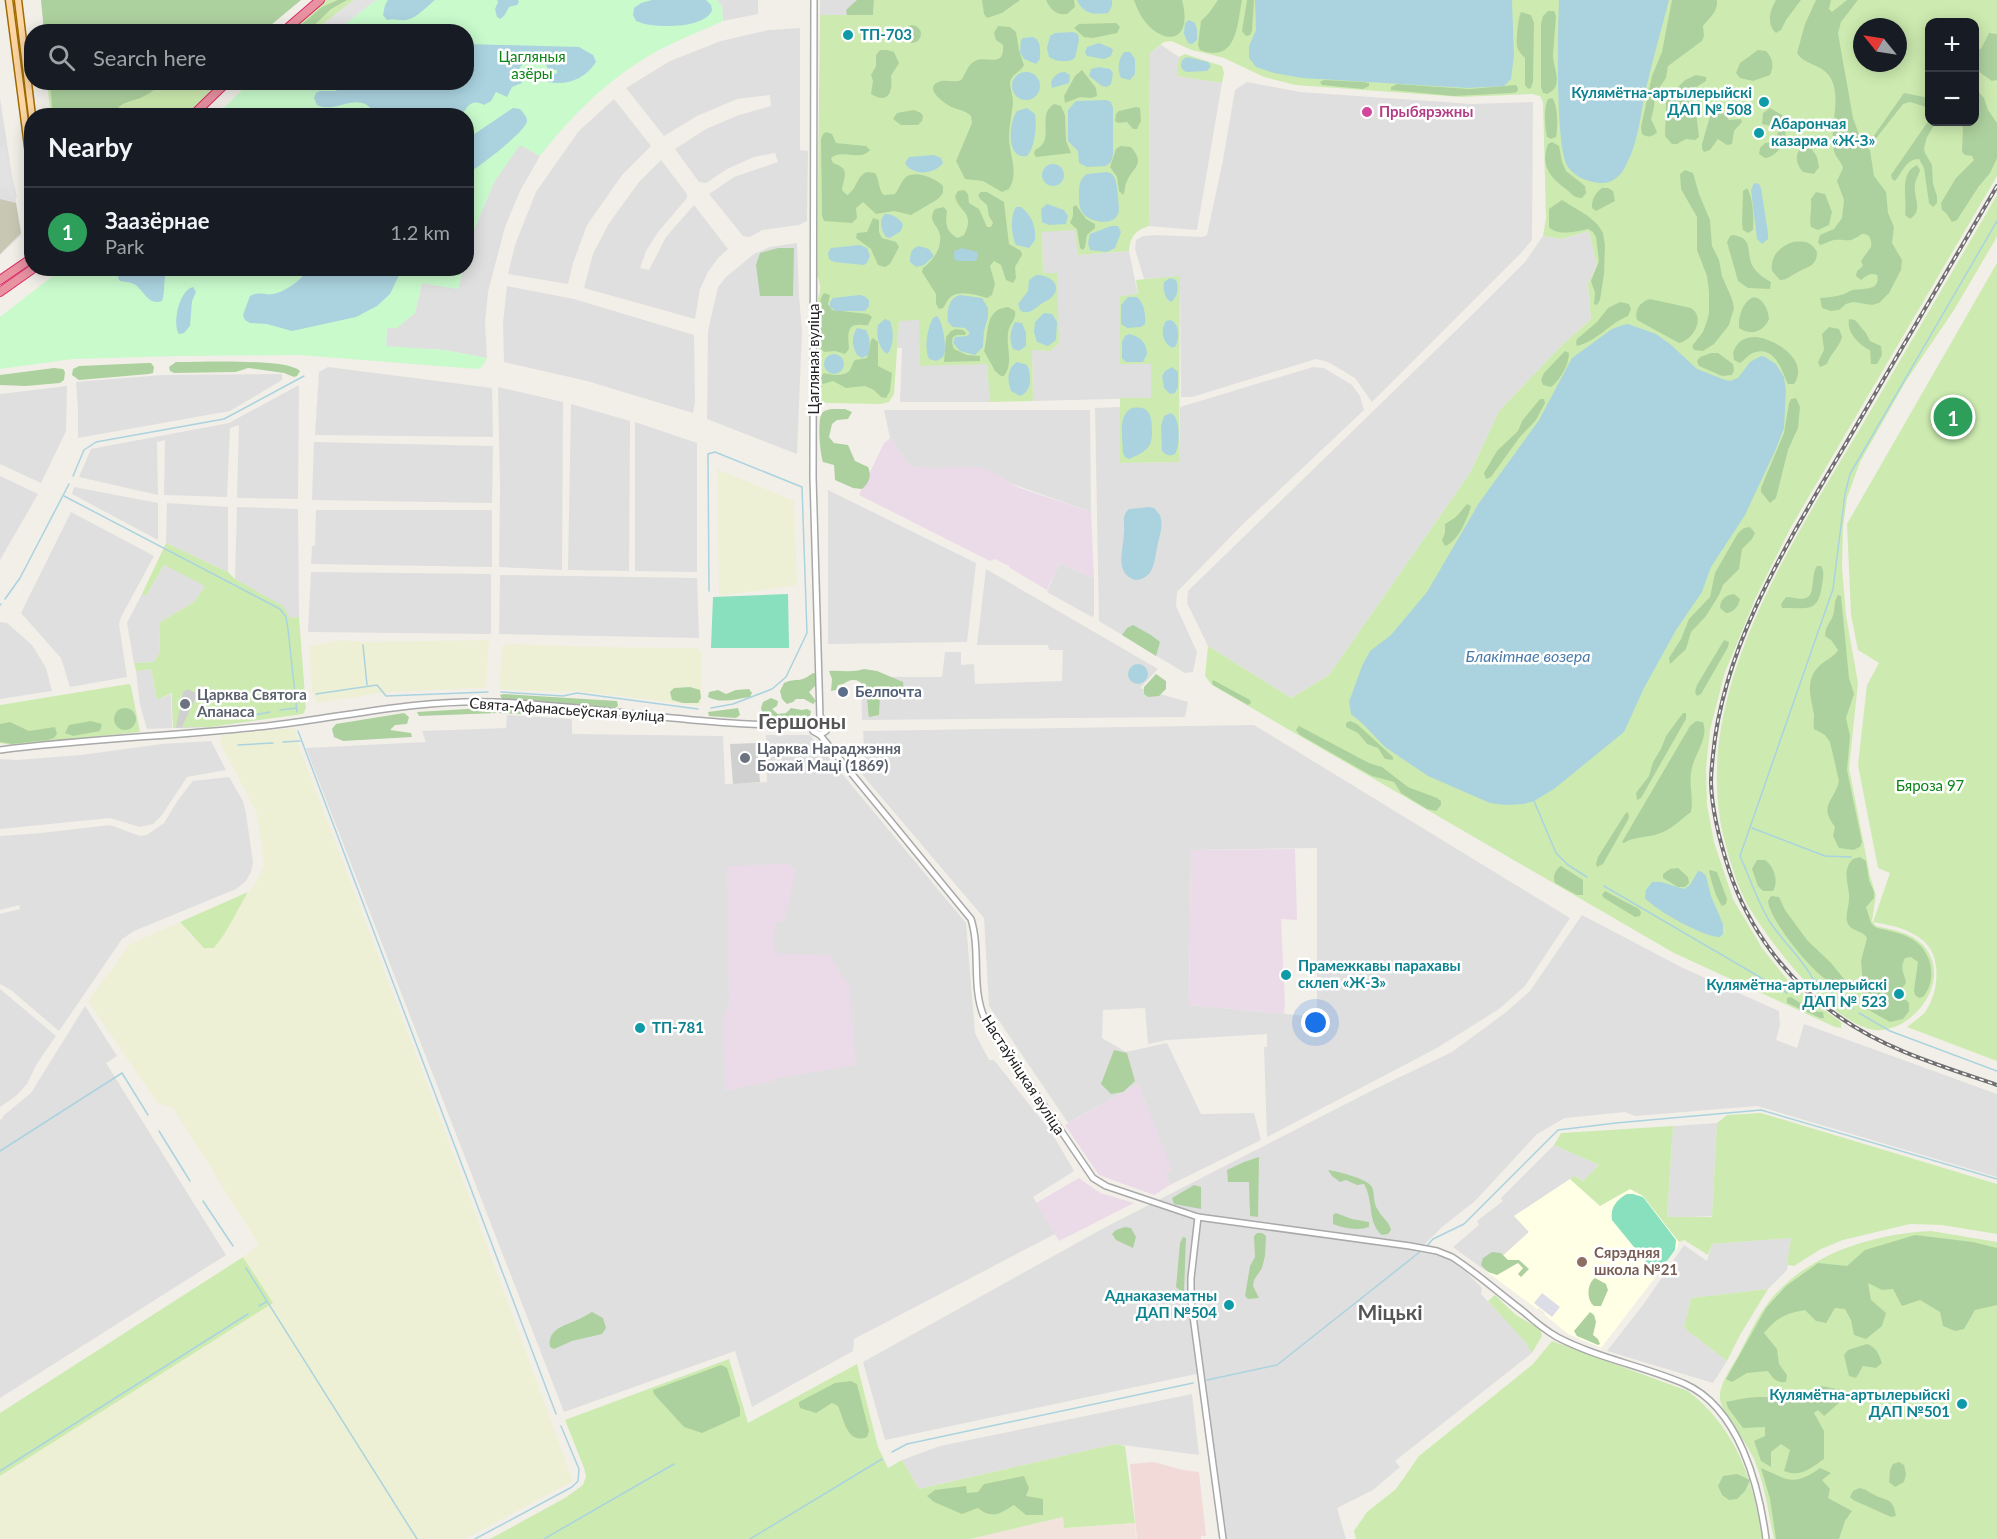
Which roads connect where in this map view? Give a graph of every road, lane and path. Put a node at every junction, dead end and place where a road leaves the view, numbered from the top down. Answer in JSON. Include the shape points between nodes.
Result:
{"nodes":[{"id":1,"x":9,"y":0,"type":"edge"},
{"id":2,"x":18,"y":0,"type":"edge"},
{"id":3,"x":320,"y":0,"type":"edge"},
{"id":4,"x":814,"y":0,"type":"edge"},
{"id":5,"x":292,"y":24,"type":"edge"},
{"id":6,"x":24,"y":50,"type":"edge"},
{"id":7,"x":29,"y":90,"type":"edge"},
{"id":8,"x":219,"y":90,"type":"edge"},
{"id":9,"x":31,"y":108,"type":"edge"},
{"id":10,"x":200,"y":108,"type":"edge"},
{"id":11,"x":24,"y":115,"type":"edge"},
{"id":12,"x":24,"y":264,"type":"edge"},
{"id":13,"x":24,"y":275,"type":"edge"},
{"id":14,"x":0,"y":280,"type":"edge"},
{"id":15,"x":0,"y":292,"type":"edge"},
{"id":16,"x":820,"y":718,"type":"junction"},
{"id":17,"x":812,"y":726,"type":"junction"},
{"id":18,"x":820,"y":735,"type":"junction"},
{"id":19,"x":0,"y":750,"type":"edge"},
{"id":20,"x":1198,"y":1216,"type":"junction"},
{"id":21,"x":1223,"y":1539,"type":"edge"},
{"id":22,"x":1766,"y":1539,"type":"edge"}],
"edges":[{"from":1,"to":11,"type":"main road"},
{"from":2,"to":6,"type":"main road"},
{"from":3,"to":5,"type":"highway"},
{"from":4,"to":16,"type":"street","name":"Цагляная вуліца","via":[[813,477]]},
{"from":7,"to":9,"type":"main road"},
{"from":8,"to":10,"type":"highway"},
{"from":12,"to":14,"type":"highway"},
{"from":13,"to":15,"type":"highway"},
{"from":16,"to":17,"type":"street"},
{"from":16,"to":18,"type":"street","via":[[828,727]]},
{"from":17,"to":18,"type":"street"},
{"from":17,"to":19,"type":"street","name":"Свята-Афанасьеўская вуліца","via":[[757,725],[494,701],[422,703],[266,726]]},
{"from":18,"to":20,"type":"street","name":"Настаўніцкая вуліца","via":[[971,919],[984,1017],[1082,1164],[1099,1183]]},
{"from":20,"to":21,"type":"street","via":[[1191,1301]]},
{"from":20,"to":22,"type":"street","via":[[1437,1251],[1460,1262],[1553,1335],[1696,1390],[1718,1409],[1748,1461]]}]}
